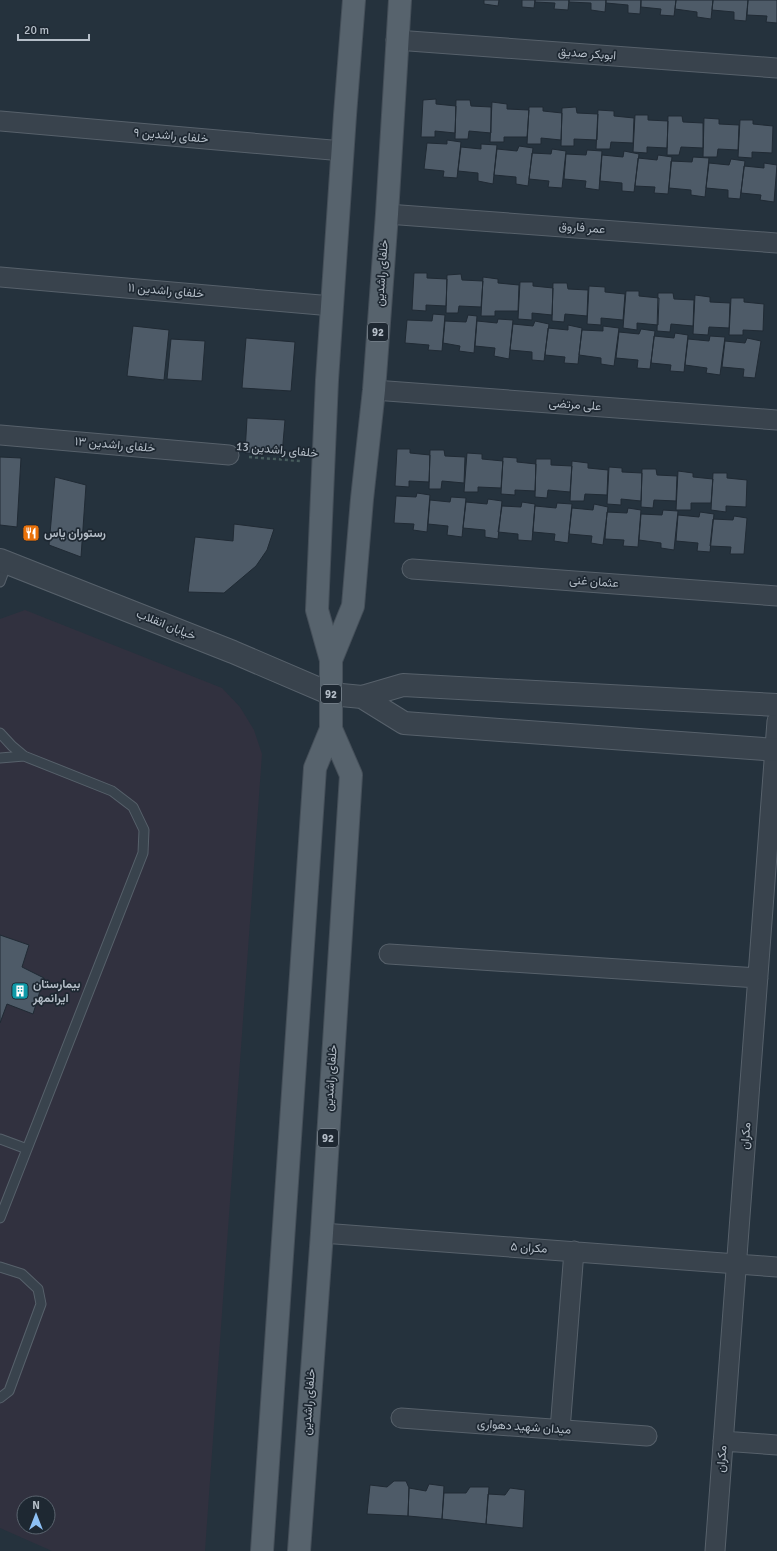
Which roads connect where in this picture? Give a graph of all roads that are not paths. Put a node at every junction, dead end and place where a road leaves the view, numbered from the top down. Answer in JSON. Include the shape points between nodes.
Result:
{"nodes":[{"id":1,"x":354,"y":0,"type":"edge"},
{"id":2,"x":400,"y":0,"type":"edge"},
{"id":3,"x":396,"y":40,"type":"junction"},
{"id":4,"x":777,"y":68,"type":"edge"},
{"id":5,"x":0,"y":121,"type":"edge"},
{"id":6,"x":342,"y":151,"type":"junction"},
{"id":7,"x":387,"y":214,"type":"junction"},
{"id":8,"x":777,"y":242,"type":"edge"},
{"id":9,"x":0,"y":277,"type":"edge"},
{"id":10,"x":332,"y":306,"type":"junction"},
{"id":11,"x":374,"y":390,"type":"junction"},
{"id":12,"x":777,"y":420,"type":"edge"},
{"id":13,"x":0,"y":435,"type":"edge"},
{"id":14,"x":229,"y":455,"type":"road end"},
{"id":15,"x":2,"y":569,"type":"edge"},
{"id":16,"x":412,"y":569,"type":"dead end"},
{"id":17,"x":777,"y":596,"type":"edge"},
{"id":18,"x":331,"y":660,"type":"junction"},
{"id":19,"x":331,"y":694,"type":"junction"},
{"id":20,"x":362,"y":697,"type":"junction"},
{"id":21,"x":777,"y":705,"type":"edge"},
{"id":22,"x":777,"y":721,"type":"edge"},
{"id":23,"x":331,"y":729,"type":"junction"},
{"id":24,"x":0,"y":733,"type":"edge"},
{"id":25,"x":776,"y":750,"type":"edge"},
{"id":26,"x":24,"y":756,"type":"junction"},
{"id":27,"x":0,"y":758,"type":"edge"},
{"id":28,"x":390,"y":954,"type":"dead end"},
{"id":29,"x":758,"y":978,"type":"junction"},
{"id":30,"x":0,"y":1139,"type":"edge"},
{"id":31,"x":27,"y":1149,"type":"junction"},
{"id":32,"x":0,"y":1218,"type":"edge"},
{"id":33,"x":322,"y":1233,"type":"junction"},
{"id":34,"x":574,"y":1251,"type":"junction"},
{"id":35,"x":736,"y":1264,"type":"junction"},
{"id":36,"x":0,"y":1266,"type":"edge"},
{"id":37,"x":777,"y":1267,"type":"edge"},
{"id":38,"x":0,"y":1398,"type":"edge"},
{"id":39,"x":401,"y":1418,"type":"dead end"},
{"id":40,"x":560,"y":1430,"type":"junction"},
{"id":41,"x":647,"y":1436,"type":"dead end"},
{"id":42,"x":723,"y":1440,"type":"junction"},
{"id":43,"x":777,"y":1445,"type":"edge"},
{"id":44,"x":262,"y":1551,"type":"edge"},
{"id":45,"x":299,"y":1551,"type":"edge"},
{"id":46,"x":715,"y":1551,"type":"edge"}],
"edges":[{"from":1,"to":6,"type":"main road","name":"خلفای راشدین","number":"92"},
{"from":2,"to":3,"type":"main road","name":"خلفای راشدین","number":"92"},
{"from":3,"to":4,"type":"street","name":"ابوبکر صدیق"},
{"from":3,"to":7,"type":"main road","name":"خلفای راشدین","number":"92"},
{"from":5,"to":6,"type":"street","name":"خلفای راشدین ۹"},
{"from":6,"to":10,"type":"main road","name":"خلفای راشدین","number":"92"},
{"from":7,"to":8,"type":"street","name":"عمر فاروق"},
{"from":7,"to":11,"type":"main road","name":"خلفای راشدین","number":"92"},
{"from":9,"to":10,"type":"street","name":"خلفای راشدین ۱۱"},
{"from":10,"to":18,"type":"main road","name":"خلفای راشدین","number":"92","via":[[317,610]]},
{"from":11,"to":12,"type":"street","name":"علی مرتضی"},
{"from":11,"to":18,"type":"main road","name":"خلفای راشدین","number":"92","via":[[353,606]]},
{"from":13,"to":14,"type":"street","name":"خلفای راشدین ۱۳"},
{"from":15,"to":19,"type":"street","name":"خیابان انقلاب","number":"92","via":[[233,652]]},
{"from":16,"to":17,"type":"street","name":"عثمان غنی"},
{"from":18,"to":19,"type":"main road","name":"خلفای راشدین","number":"92"},
{"from":19,"to":20,"type":"street","name":"خیابان انقلاب"},
{"from":19,"to":23,"type":"main road","name":"خلفای راشدین","number":"92"},
{"from":20,"to":21,"type":"street","via":[[403,685]]},
{"from":20,"to":25,"type":"street","via":[[404,723]]},
{"from":22,"to":25,"type":"street","name":"مکران"},
{"from":23,"to":33,"type":"main road","name":"خلفای راشدین","number":"92","via":[[351,775]]},
{"from":23,"to":44,"type":"main road","name":"خلفای راشدین","number":"92","via":[[315,768]]},
{"from":24,"to":26,"type":"lane"},
{"from":25,"to":29,"type":"street","name":"مکران"},
{"from":26,"to":27,"type":"lane"},
{"from":26,"to":31,"type":"lane","via":[[112,791],[133,807],[144,830],[142,853]]},
{"from":28,"to":29,"type":"street"},
{"from":29,"to":35,"type":"street","name":"مکران"},
{"from":30,"to":31,"type":"lane"},
{"from":31,"to":32,"type":"lane"},
{"from":33,"to":34,"type":"street","name":"مکران ۵"},
{"from":33,"to":45,"type":"main road","name":"خلفای راشدین","number":"92"},
{"from":34,"to":35,"type":"street","name":"مکران ۵"},
{"from":34,"to":40,"type":"street"},
{"from":35,"to":37,"type":"street","name":"مکران ۵"},
{"from":35,"to":42,"type":"street","name":"مکران"},
{"from":36,"to":38,"type":"lane","via":[[22,1274],[38,1290],[41,1304],[9,1391]]},
{"from":39,"to":40,"type":"street","name":"میدان شهید دهواری"},
{"from":40,"to":41,"type":"street","name":"میدان شهید دهواری"},
{"from":42,"to":43,"type":"street"},
{"from":42,"to":46,"type":"street","name":"مکران"}]}
